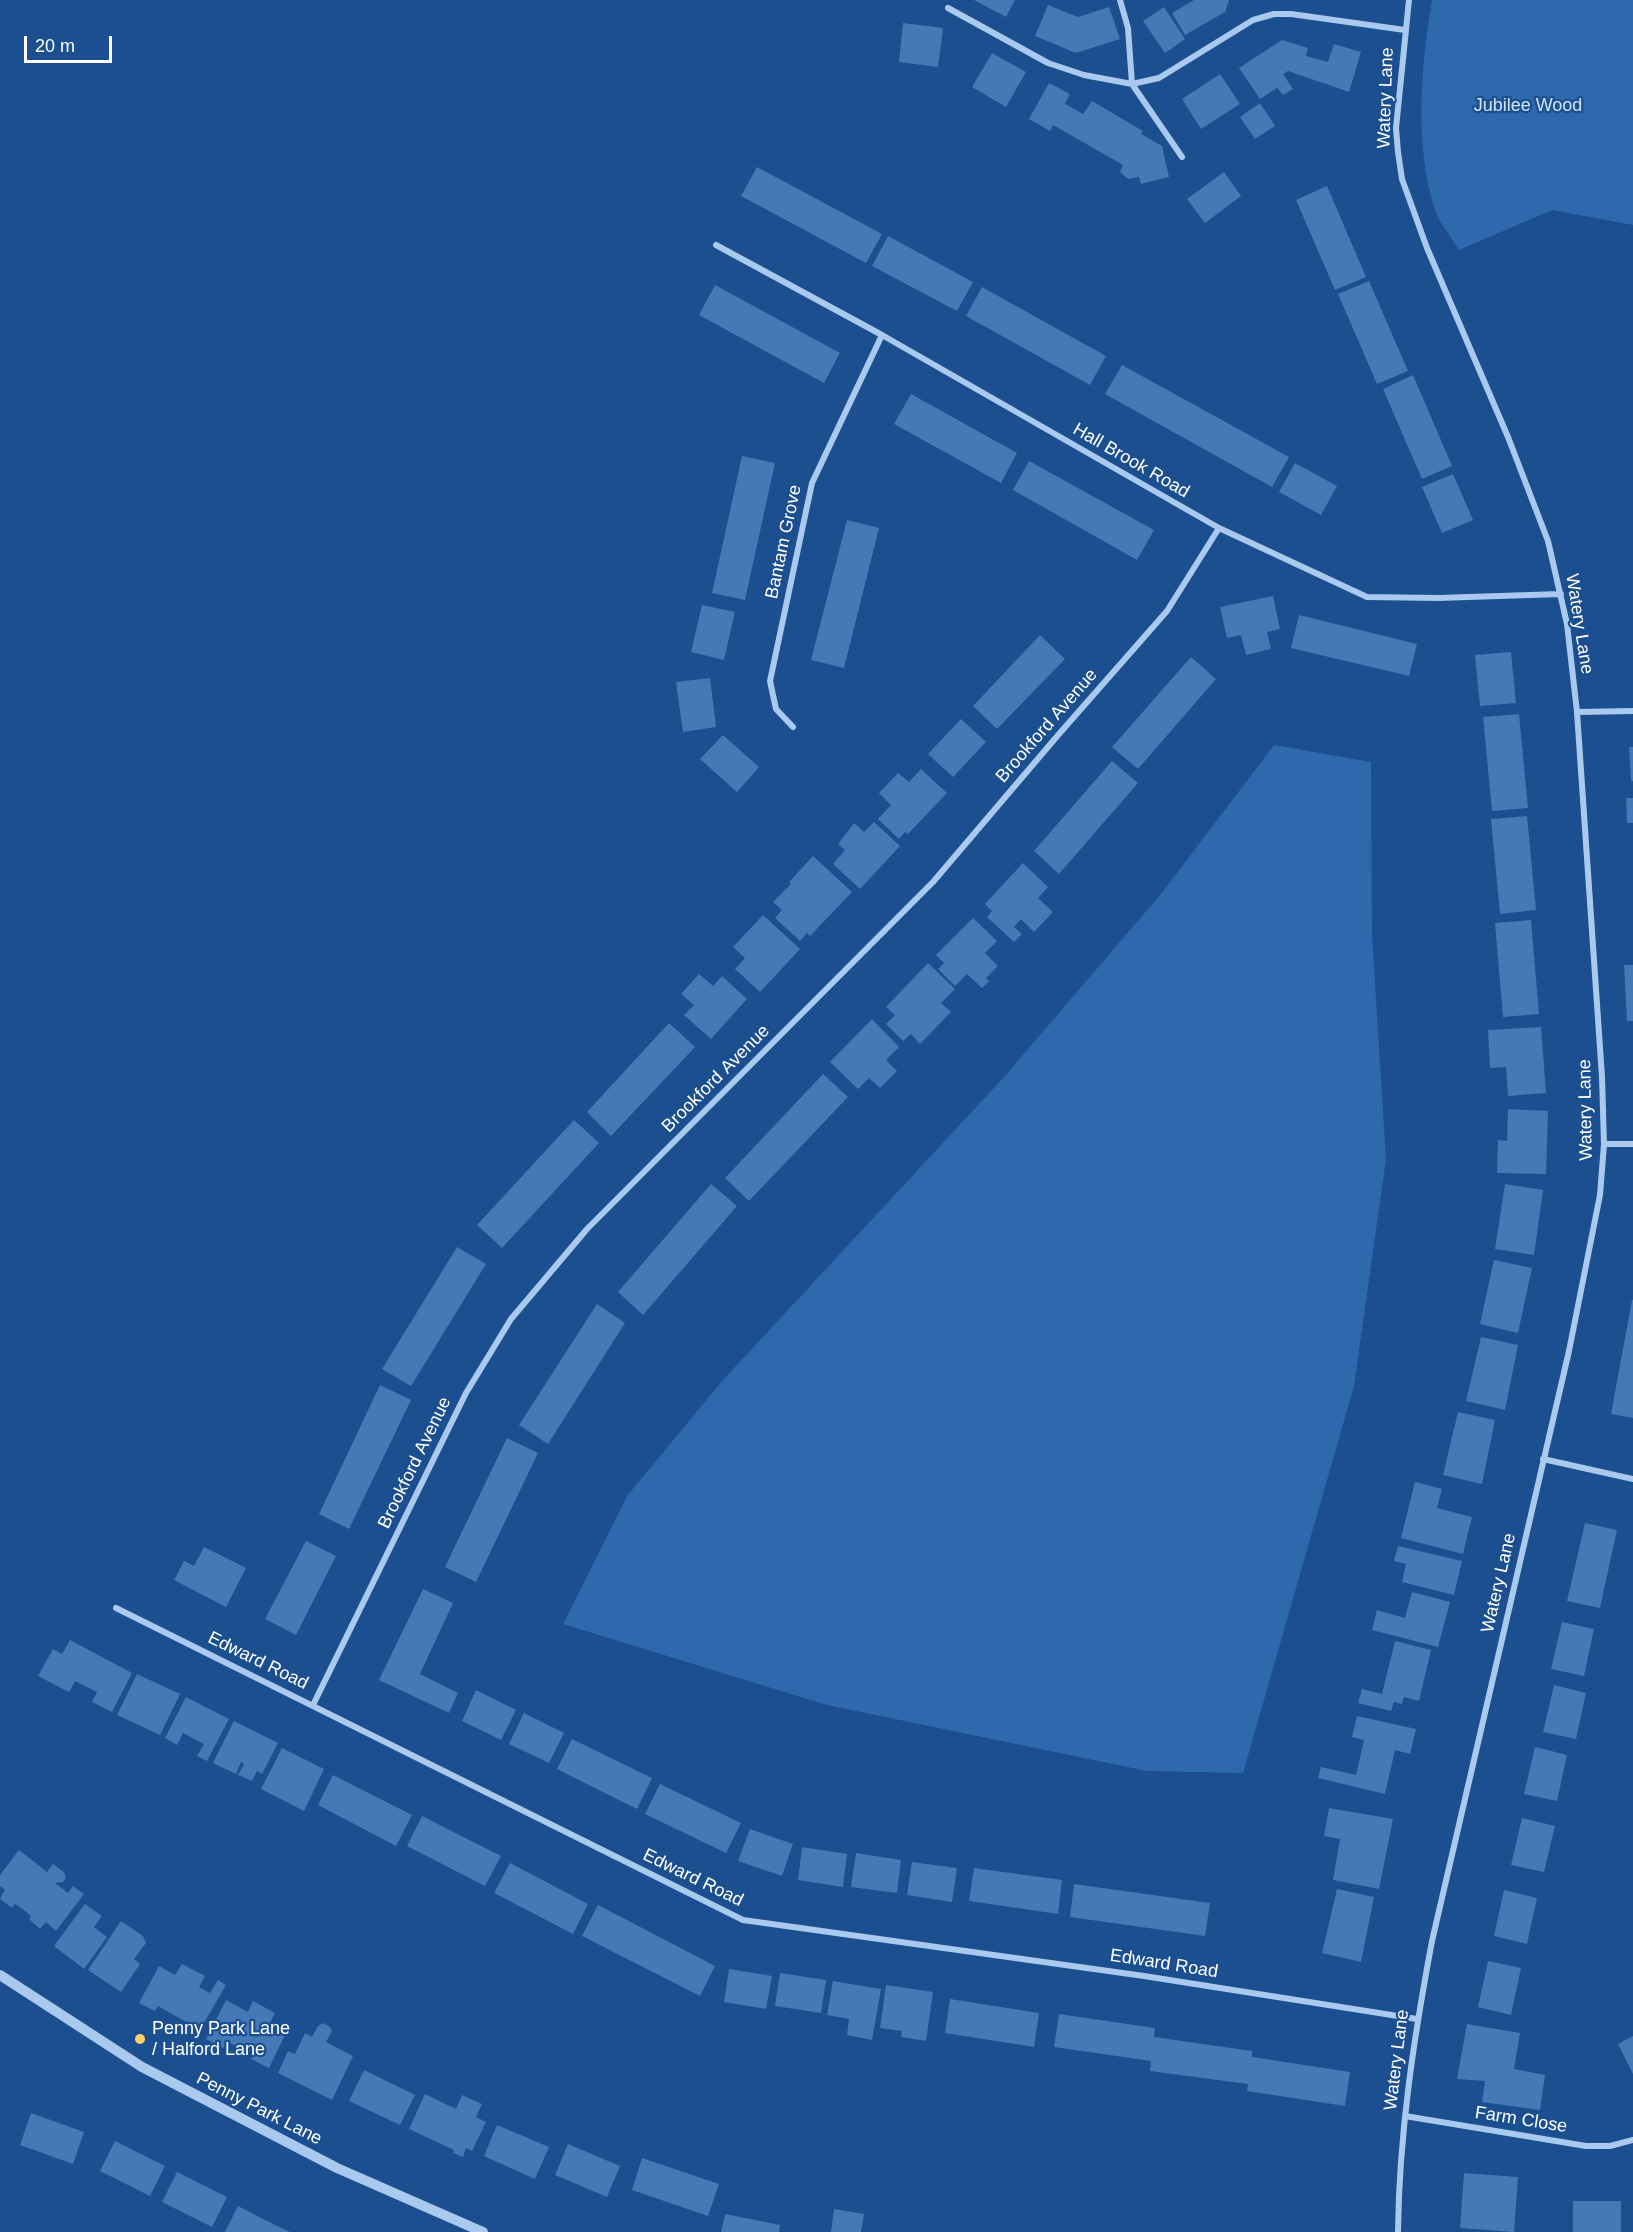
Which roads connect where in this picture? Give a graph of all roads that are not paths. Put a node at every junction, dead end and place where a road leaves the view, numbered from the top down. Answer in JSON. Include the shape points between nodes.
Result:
{"nodes":[{"id":1,"x":1120,"y":0,"type":"edge"},
{"id":2,"x":1409,"y":0,"type":"edge"},
{"id":3,"x":948,"y":8,"type":"dead end"},
{"id":4,"x":1405,"y":30,"type":"junction"},
{"id":5,"x":1132,"y":84,"type":"junction"},
{"id":6,"x":1182,"y":157,"type":"dead end"},
{"id":7,"x":716,"y":245,"type":"dead end"},
{"id":8,"x":882,"y":335,"type":"junction"},
{"id":9,"x":1219,"y":528,"type":"junction"},
{"id":10,"x":1562,"y":594,"type":"junction"},
{"id":11,"x":1633,"y":711,"type":"edge"},
{"id":12,"x":1576,"y":712,"type":"junction"},
{"id":13,"x":793,"y":727,"type":"dead end"},
{"id":14,"x":1604,"y":1144,"type":"junction"},
{"id":15,"x":1633,"y":1144,"type":"edge"},
{"id":16,"x":1543,"y":1459,"type":"junction"},
{"id":17,"x":1633,"y":1479,"type":"edge"},
{"id":18,"x":116,"y":1608,"type":"dead end"},
{"id":19,"x":313,"y":1705,"type":"junction"},
{"id":20,"x":0,"y":1975,"type":"edge"},
{"id":21,"x":1417,"y":2019,"type":"junction"},
{"id":22,"x":1405,"y":2116,"type":"junction"},
{"id":23,"x":1633,"y":2140,"type":"edge"},
{"id":24,"x":483,"y":2232,"type":"edge"},
{"id":25,"x":1398,"y":2232,"type":"edge"}],
"edges":[{"from":1,"to":5,"type":"street","via":[[1128,28]]},
{"from":2,"to":4,"type":"street","name":"Watery Lane"},
{"from":3,"to":5,"type":"street","via":[[1048,63]]},
{"from":4,"to":5,"type":"street","via":[[1274,14],[1253,20],[1160,78]]},
{"from":4,"to":10,"type":"street","name":"Watery Lane","via":[[1396,128],[1402,179],[1427,248],[1508,436],[1548,541]]},
{"from":5,"to":6,"type":"street"},
{"from":7,"to":8,"type":"street","name":"Hall Brook Road"},
{"from":8,"to":9,"type":"street","name":"Hall Brook Road"},
{"from":8,"to":13,"type":"street","name":"Bantam Grove","via":[[812,483],[770,681],[776,709]]},
{"from":9,"to":10,"type":"street","name":"Hall Brook Road","via":[[1367,597]]},
{"from":9,"to":19,"type":"street","name":"Brookford Avenue","via":[[1167,611],[933,882],[587,1229],[512,1319],[466,1393]]},
{"from":10,"to":12,"type":"street","name":"Watery Lane"},
{"from":11,"to":12,"type":"street"},
{"from":12,"to":14,"type":"street","name":"Watery Lane"},
{"from":14,"to":15,"type":"street"},
{"from":14,"to":16,"type":"street","name":"Watery Lane","via":[[1598,1206]]},
{"from":16,"to":17,"type":"street"},
{"from":16,"to":21,"type":"street","name":"Watery Lane"},
{"from":18,"to":19,"type":"street","name":"Edward Road"},
{"from":19,"to":21,"type":"street","name":"Edward Road","via":[[743,1920]]},
{"from":20,"to":24,"type":"street","name":"Penny Park Lane","via":[[142,2067],[337,2168]]},
{"from":21,"to":22,"type":"street","name":"Watery Lane"},
{"from":22,"to":23,"type":"street","name":"Farm Close","via":[[1586,2146],[1610,2146]]},
{"from":22,"to":25,"type":"street","name":"Watery Lane"}]}
